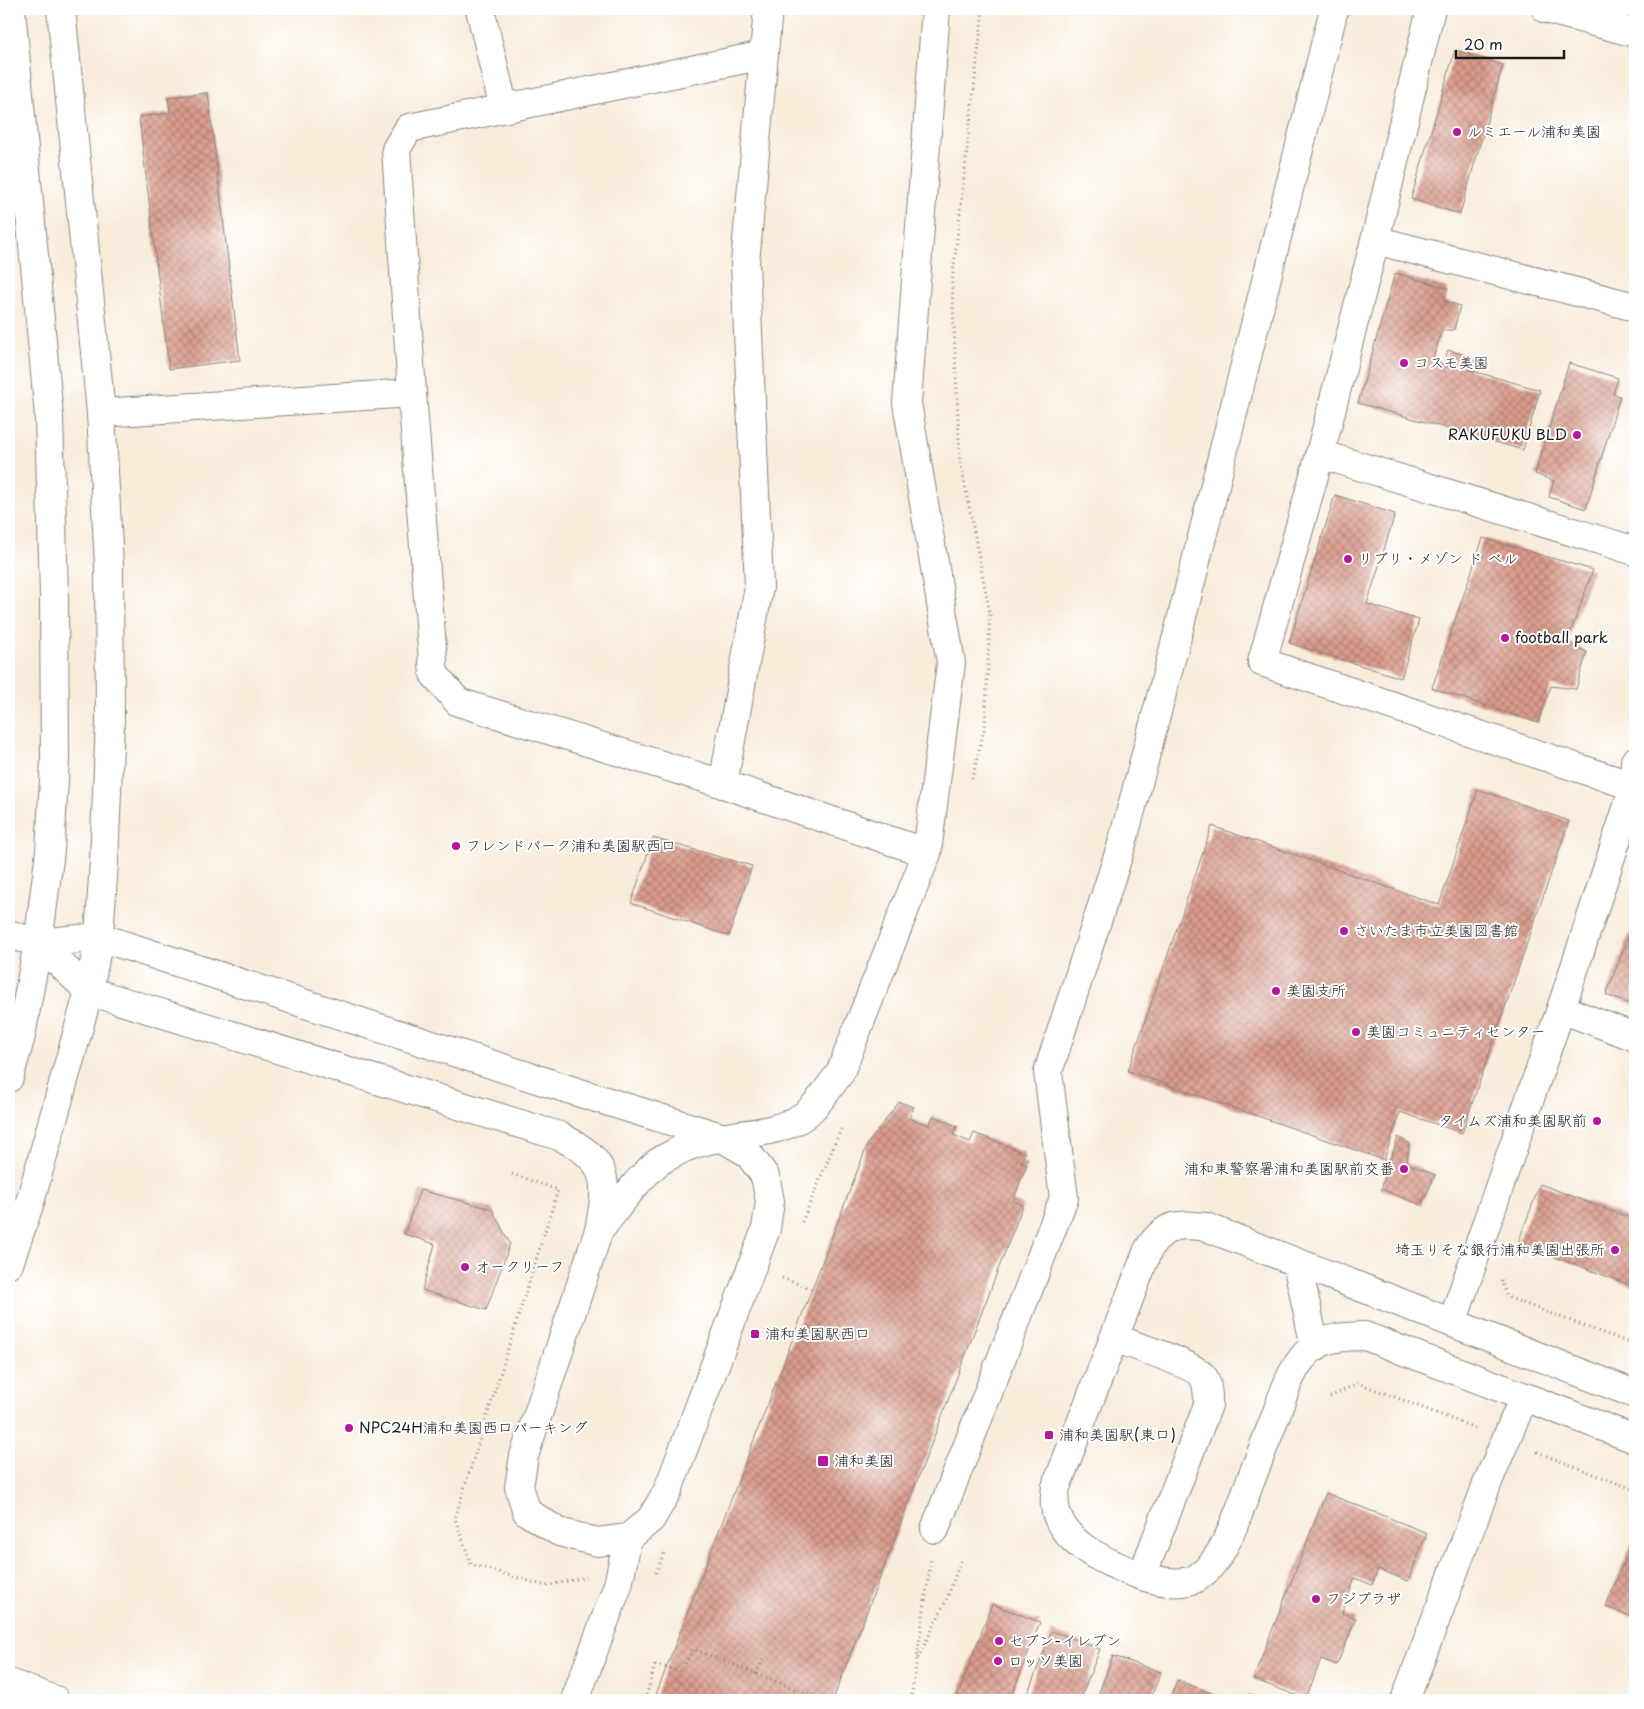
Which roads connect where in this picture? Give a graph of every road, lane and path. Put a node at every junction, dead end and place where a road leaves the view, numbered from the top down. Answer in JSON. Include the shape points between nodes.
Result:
{"nodes":[{"id":1,"x":11,"y":9,"type":"edge"},
{"id":2,"x":61,"y":9,"type":"edge"},
{"id":3,"x":480,"y":9,"type":"edge"},
{"id":4,"x":768,"y":9,"type":"edge"},
{"id":5,"x":936,"y":9,"type":"edge"},
{"id":6,"x":983,"y":9,"type":"edge"},
{"id":7,"x":1334,"y":9,"type":"edge"},
{"id":8,"x":1432,"y":9,"type":"edge"},
{"id":9,"x":1546,"y":9,"type":"edge"},
{"id":10,"x":1635,"y":32,"type":"edge"},
{"id":11,"x":764,"y":55,"type":"junction"},
{"id":12,"x":504,"y":109,"type":"junction"},
{"id":13,"x":1376,"y":240,"type":"junction"},
{"id":14,"x":1635,"y":307,"type":"edge"},
{"id":15,"x":412,"y":393,"type":"junction"},
{"id":16,"x":100,"y":413,"type":"junction"},
{"id":17,"x":1320,"y":454,"type":"junction"},
{"id":18,"x":1635,"y":551,"type":"edge"},
{"id":19,"x":1635,"y":779,"type":"edge"},
{"id":20,"x":971,"y":781,"type":"dead end"},
{"id":21,"x":723,"y":784,"type":"junction"},
{"id":22,"x":927,"y":853,"type":"junction"},
{"id":23,"x":9,"y":934,"type":"edge"},
{"id":24,"x":99,"y":937,"type":"junction"},
{"id":25,"x":38,"y":943,"type":"junction"},
{"id":26,"x":89,"y":991,"type":"junction"},
{"id":27,"x":1561,"y":1009,"type":"junction"},
{"id":28,"x":1635,"y":1037,"type":"edge"},
{"id":29,"x":9,"y":1078,"type":"edge"},
{"id":30,"x":721,"y":1137,"type":"junction"},
{"id":31,"x":599,"y":1230,"type":"junction"},
{"id":32,"x":1298,"y":1262,"type":"junction"},
{"id":33,"x":9,"y":1264,"type":"edge"},
{"id":34,"x":1499,"y":1274,"type":"dead end"},
{"id":35,"x":779,"y":1276,"type":"dead end"},
{"id":36,"x":812,"y":1289,"type":"dead end"},
{"id":37,"x":1452,"y":1323,"type":"junction"},
{"id":38,"x":1114,"y":1338,"type":"junction"},
{"id":39,"x":1315,"y":1346,"type":"junction"},
{"id":40,"x":1635,"y":1346,"type":"edge"},
{"id":41,"x":1635,"y":1394,"type":"edge"},
{"id":42,"x":1524,"y":1397,"type":"junction"},
{"id":43,"x":1635,"y":1439,"type":"edge"},
{"id":44,"x":935,"y":1529,"type":"joint"},
{"id":45,"x":628,"y":1538,"type":"junction"},
{"id":46,"x":961,"y":1560,"type":"dead end"},
{"id":47,"x":1142,"y":1576,"type":"junction"},
{"id":48,"x":764,"y":1658,"type":"dead end"},
{"id":49,"x":917,"y":1661,"type":"junction"},
{"id":50,"x":756,"y":1674,"type":"junction"},
{"id":51,"x":9,"y":1683,"type":"edge"},
{"id":52,"x":55,"y":1700,"type":"edge"},
{"id":53,"x":575,"y":1700,"type":"edge"},
{"id":54,"x":645,"y":1700,"type":"edge"},
{"id":55,"x":824,"y":1700,"type":"edge"},
{"id":56,"x":911,"y":1700,"type":"edge"},
{"id":57,"x":1405,"y":1700,"type":"edge"}],
"edges":[{"from":1,"to":25,"type":"street","via":[[49,416],[54,760],[50,851]]},
{"from":2,"to":16,"type":"street"},
{"from":3,"to":12,"type":"street"},
{"from":4,"to":11,"type":"street"},
{"from":5,"to":22,"type":"street","via":[[906,403],[951,663]]},
{"from":6,"to":20,"type":"path","via":[[952,283],[960,460],[990,614],[985,726]]},
{"from":7,"to":44,"type":"street","via":[[1129,816],[1048,1072],[1064,1198]]},
{"from":8,"to":13,"type":"street"},
{"from":9,"to":10,"type":"street"},
{"from":11,"to":12,"type":"street"},
{"from":11,"to":21,"type":"street","via":[[745,263],[759,588]]},
{"from":12,"to":15,"type":"street","via":[[409,128],[396,149]]},
{"from":13,"to":14,"type":"street"},
{"from":13,"to":17,"type":"street"},
{"from":15,"to":16,"type":"street"},
{"from":15,"to":21,"type":"street","via":[[434,674],[458,702]]},
{"from":16,"to":24,"type":"street","via":[[109,566],[110,722]]},
{"from":17,"to":18,"type":"street"},
{"from":17,"to":19,"type":"street","via":[[1262,662]]},
{"from":19,"to":27,"type":"street"},
{"from":21,"to":22,"type":"street"},
{"from":22,"to":30,"type":"street","via":[[840,1073],[803,1117],[774,1128]]},
{"from":23,"to":25,"type":"street"},
{"from":24,"to":25,"type":"street"},
{"from":24,"to":26,"type":"street"},
{"from":24,"to":30,"type":"street"},
{"from":25,"to":26,"type":"street"},
{"from":25,"to":29,"type":"street","via":[[21,1036]]},
{"from":26,"to":31,"type":"street","via":[[559,1136],[578,1145],[594,1160],[604,1180],[605,1201]]},
{"from":26,"to":33,"type":"street","via":[[30,1202]]},
{"from":27,"to":28,"type":"street"},
{"from":27,"to":37,"type":"street"},
{"from":30,"to":31,"type":"street","via":[[682,1148],[658,1162]]},
{"from":30,"to":45,"type":"street","via":[[748,1153],[765,1176],[770,1201],[766,1229],[668,1490],[651,1519]]},
{"from":31,"to":45,"type":"street","via":[[524,1456],[519,1487],[527,1512],[559,1532],[597,1542]]},
{"from":32,"to":37,"type":"street"},
{"from":32,"to":38,"type":"street","via":[[1206,1227],[1185,1224],[1168,1228],[1156,1237],[1148,1250]]},
{"from":32,"to":39,"type":"street"},
{"from":34,"to":40,"type":"path","via":[[1507,1296]]},
{"from":35,"to":36,"type":"path"},
{"from":37,"to":41,"type":"street"},
{"from":38,"to":47,"type":"street","via":[[1056,1487],[1055,1507],[1063,1527],[1074,1541],[1095,1556]]},
{"from":38,"to":47,"type":"street","via":[[1192,1367],[1204,1377],[1208,1390],[1208,1405]]},
{"from":39,"to":42,"type":"street","via":[[1338,1337],[1365,1336]]},
{"from":39,"to":47,"type":"street","via":[[1301,1359],[1285,1390],[1231,1532],[1214,1562],[1196,1578],[1180,1582]]},
{"from":42,"to":43,"type":"street"},
{"from":42,"to":57,"type":"street","via":[[1489,1479]]},
{"from":44,"to":49,"type":"path"},
{"from":45,"to":53,"type":"street","via":[[618,1585]]},
{"from":46,"to":49,"type":"path","via":[[946,1601]]},
{"from":48,"to":50,"type":"path"},
{"from":49,"to":56,"type":"path"},
{"from":50,"to":54,"type":"path","bridge":true,"via":[[693,1649],[681,1671],[655,1665]]},
{"from":50,"to":55,"type":"path","bridge":true},
{"from":51,"to":52,"type":"street"}]}
